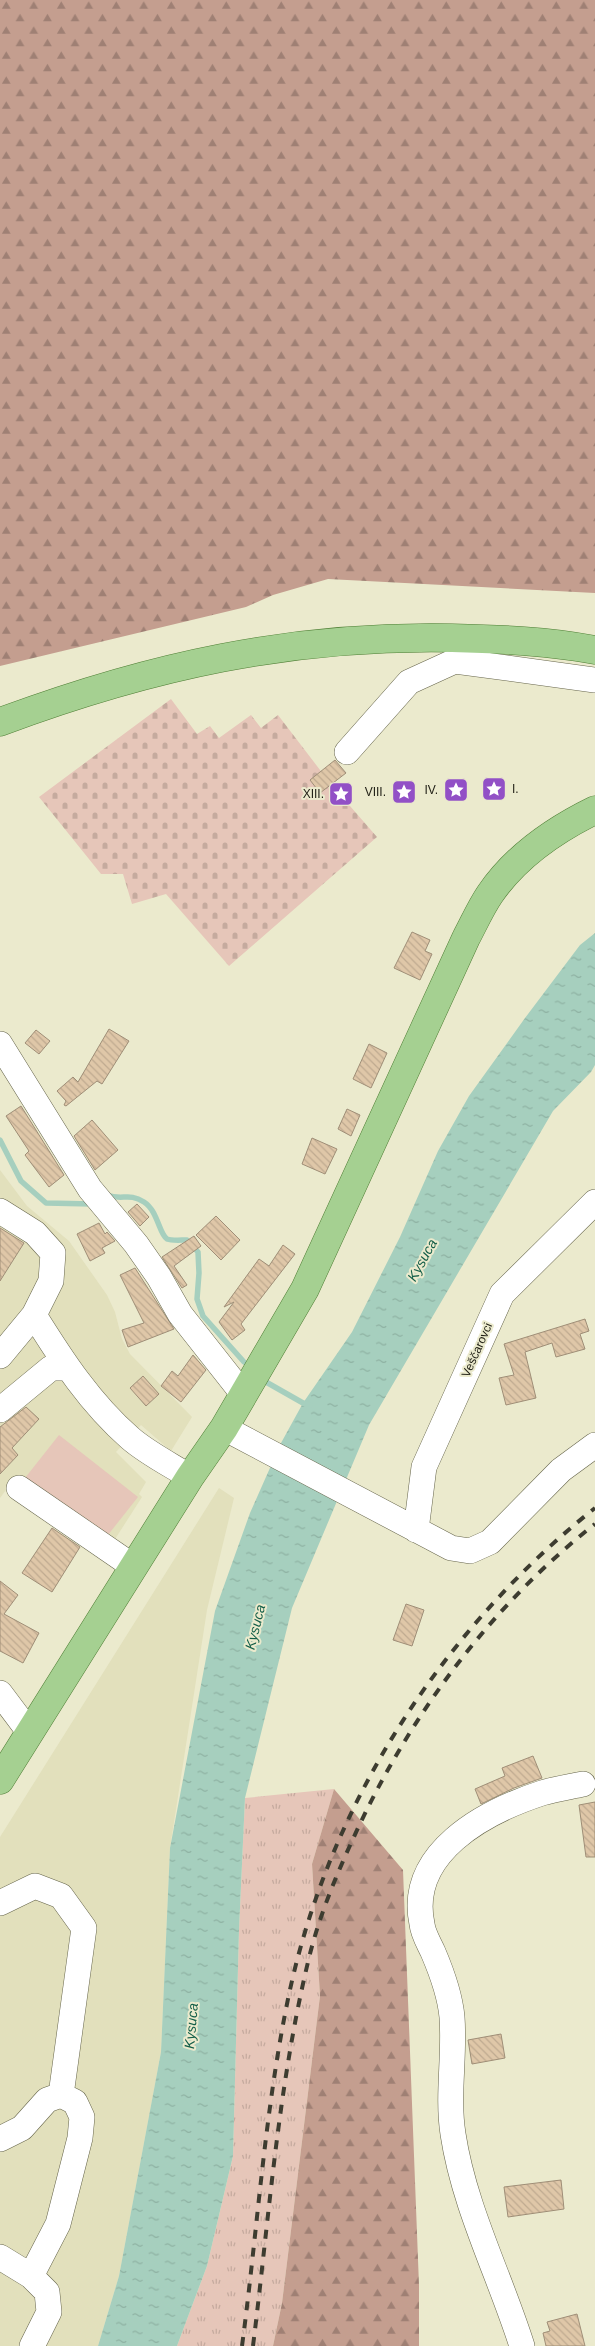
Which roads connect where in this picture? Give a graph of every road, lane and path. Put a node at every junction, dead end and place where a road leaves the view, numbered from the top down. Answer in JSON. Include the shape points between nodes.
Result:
{"nodes":[{"id":1,"x":595,"y":650,"type":"edge"},
{"id":2,"x":595,"y":680,"type":"edge"},
{"id":3,"x":0,"y":722,"type":"edge"},
{"id":4,"x":347,"y":752,"type":"dead end"},
{"id":5,"x":595,"y":810,"type":"edge"},
{"id":6,"x":0,"y":1044,"type":"edge"},
{"id":7,"x":595,"y":1202,"type":"edge"},
{"id":8,"x":0,"y":1212,"type":"edge"},
{"id":9,"x":34,"y":1315,"type":"junction"},
{"id":10,"x":0,"y":1356,"type":"edge"},
{"id":11,"x":68,"y":1368,"type":"junction"},
{"id":12,"x":243,"y":1394,"type":"junction"},
{"id":13,"x":0,"y":1410,"type":"edge"},
{"id":14,"x":224,"y":1428,"type":"junction"},
{"id":15,"x":595,"y":1445,"type":"edge"},
{"id":16,"x":190,"y":1477,"type":"junction"},
{"id":17,"x":19,"y":1488,"type":"dead end"},
{"id":18,"x":416,"y":1530,"type":"junction"},
{"id":19,"x":134,"y":1567,"type":"junction"},
{"id":20,"x":0,"y":1694,"type":"edge"},
{"id":21,"x":30,"y":1732,"type":"junction"},
{"id":22,"x":0,"y":1780,"type":"edge"},
{"id":23,"x":582,"y":1784,"type":"dead end"},
{"id":24,"x":0,"y":1903,"type":"edge"},
{"id":25,"x":60,"y":2095,"type":"junction"},
{"id":26,"x":0,"y":2139,"type":"edge"},
{"id":27,"x":0,"y":2257,"type":"edge"},
{"id":28,"x":31,"y":2276,"type":"junction"},
{"id":29,"x":32,"y":2346,"type":"edge"},
{"id":30,"x":522,"y":2346,"type":"edge"}],
"edges":[{"from":1,"to":3,"type":"main road","via":[[490,638],[403,637],[298,644],[158,670]]},
{"from":2,"to":4,"type":"street","via":[[455,661],[408,682]]},
{"from":5,"to":12,"type":"main road","via":[[562,826],[536,845],[509,870],[490,894],[466,938],[305,1289]]},
{"from":6,"to":12,"type":"street","via":[[90,1189],[136,1244],[180,1314]]},
{"from":7,"to":18,"type":"street","name":"Veščarovci","via":[[502,1294],[424,1467]]},
{"from":8,"to":9,"type":"street","via":[[35,1233],[53,1253],[51,1281]]},
{"from":9,"to":10,"type":"street"},
{"from":9,"to":11,"type":"street"},
{"from":11,"to":13,"type":"street","via":[[51,1368]]},
{"from":11,"to":16,"type":"street","via":[[98,1408],[131,1439]]},
{"from":12,"to":14,"type":"main road"},
{"from":14,"to":16,"type":"main road"},
{"from":14,"to":18,"type":"street"},
{"from":15,"to":18,"type":"street","via":[[561,1470],[490,1542],[470,1551],[451,1548]]},
{"from":16,"to":19,"type":"main road"},
{"from":17,"to":19,"type":"street"},
{"from":19,"to":21,"type":"main road"},
{"from":20,"to":21,"type":"street"},
{"from":21,"to":22,"type":"main road"},
{"from":23,"to":30,"type":"street","via":[[542,1793],[472,1824],[431,1865],[418,1905],[422,1927],[446,1985],[452,2015],[452,2134],[461,2172]]},
{"from":24,"to":25,"type":"street","via":[[35,1886],[61,1896],[84,1928]]},
{"from":25,"to":26,"type":"street","via":[[47,2100],[22,2128]]},
{"from":25,"to":28,"type":"street","via":[[75,2102],[82,2117],[80,2138],[58,2224]]},
{"from":27,"to":28,"type":"street"},
{"from":28,"to":29,"type":"street","via":[[47,2292],[49,2312]]}]}
